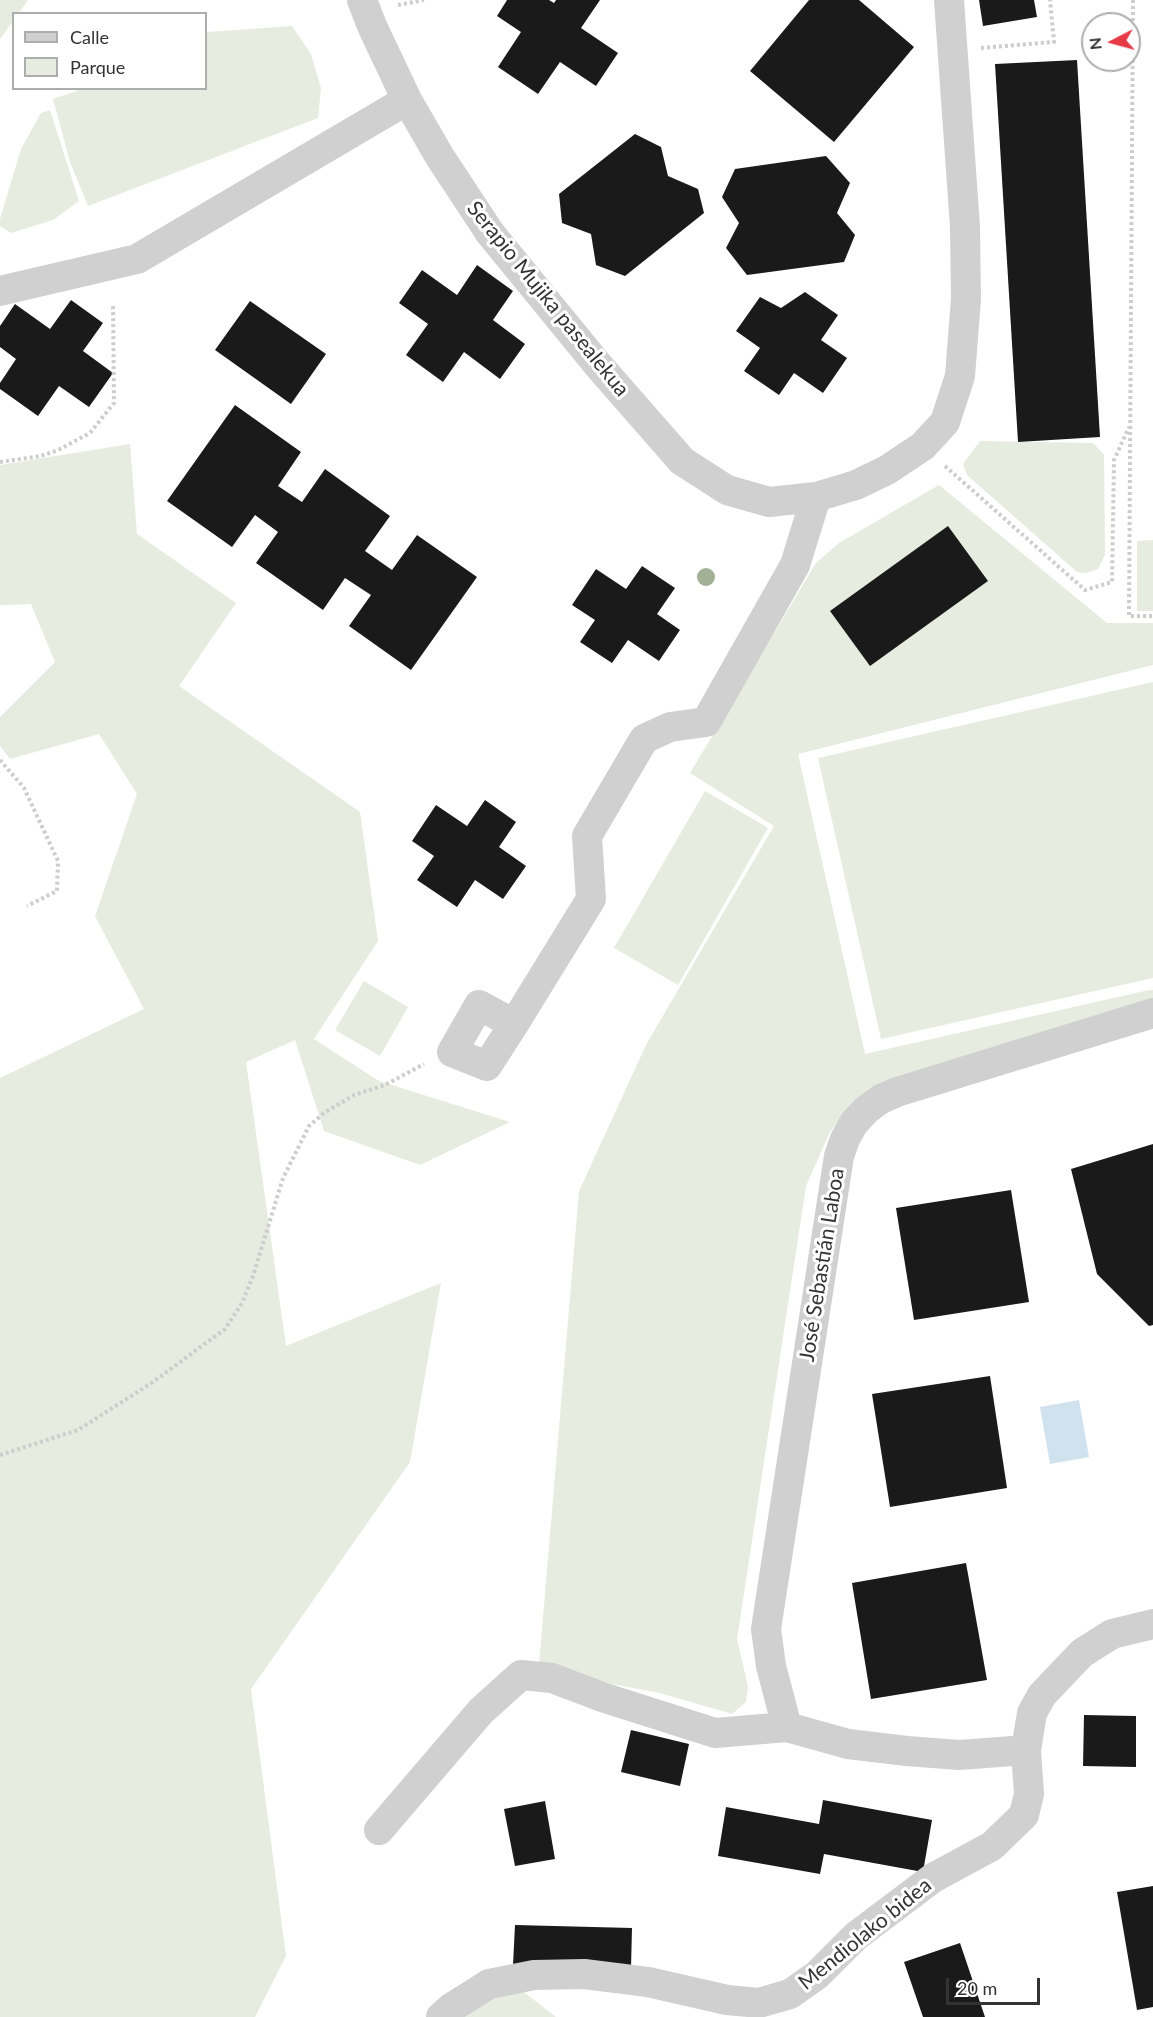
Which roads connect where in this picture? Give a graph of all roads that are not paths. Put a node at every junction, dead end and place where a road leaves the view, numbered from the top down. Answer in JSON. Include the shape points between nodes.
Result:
{"nodes":[{"id":1,"x":362,"y":0,"type":"edge"},
{"id":2,"x":949,"y":0,"type":"edge"},
{"id":3,"x":407,"y":100,"type":"junction"},
{"id":4,"x":0,"y":291,"type":"edge"},
{"id":5,"x":816,"y":497,"type":"junction"},
{"id":6,"x":1153,"y":1012,"type":"edge"},
{"id":7,"x":514,"y":1024,"type":"junction"},
{"id":8,"x":1153,"y":1624,"type":"edge"},
{"id":9,"x":787,"y":1727,"type":"junction"},
{"id":10,"x":1026,"y":1750,"type":"junction"},
{"id":11,"x":378,"y":1830,"type":"dead end"},
{"id":12,"x":441,"y":2017,"type":"edge"}],
"edges":[{"from":1,"to":3,"type":"street","name":"Serapio Mujika pasealekua"},
{"from":2,"to":5,"type":"street","name":"Serapio Mujika pasealekua","via":[[965,227],[966,299],[960,376],[945,422],[923,446],[856,485]]},
{"from":3,"to":4,"type":"street","via":[[137,259]]},
{"from":3,"to":5,"type":"street","name":"Serapio Mujika pasealekua","via":[[490,233],[682,461],[727,490],[769,502]]},
{"from":5,"to":7,"type":"street","via":[[795,565],[706,722],[670,727],[644,739],[587,836],[591,899]]},
{"from":6,"to":9,"type":"street","name":"José Sebastián Laboa","via":[[897,1092],[866,1110],[845,1139],[839,1156],[766,1629]]},
{"from":7,"to":7,"type":"street","via":[[479,1005],[452,1052],[487,1066]]},
{"from":8,"to":10,"type":"street","name":"Mendiolako bidea","via":[[1112,1634],[1082,1653],[1042,1695],[1032,1713]]},
{"from":9,"to":10,"type":"street","via":[[848,1744],[907,1751],[958,1755]]},
{"from":9,"to":11,"type":"street","via":[[715,1733],[552,1678],[521,1675],[481,1711]]},
{"from":10,"to":12,"type":"street","name":"Mendiolako bidea","via":[[1029,1794],[1024,1815],[992,1846],[933,1878],[856,1936],[817,1975],[790,1994],[759,2003],[584,1974],[534,1975],[489,1984]]}]}
